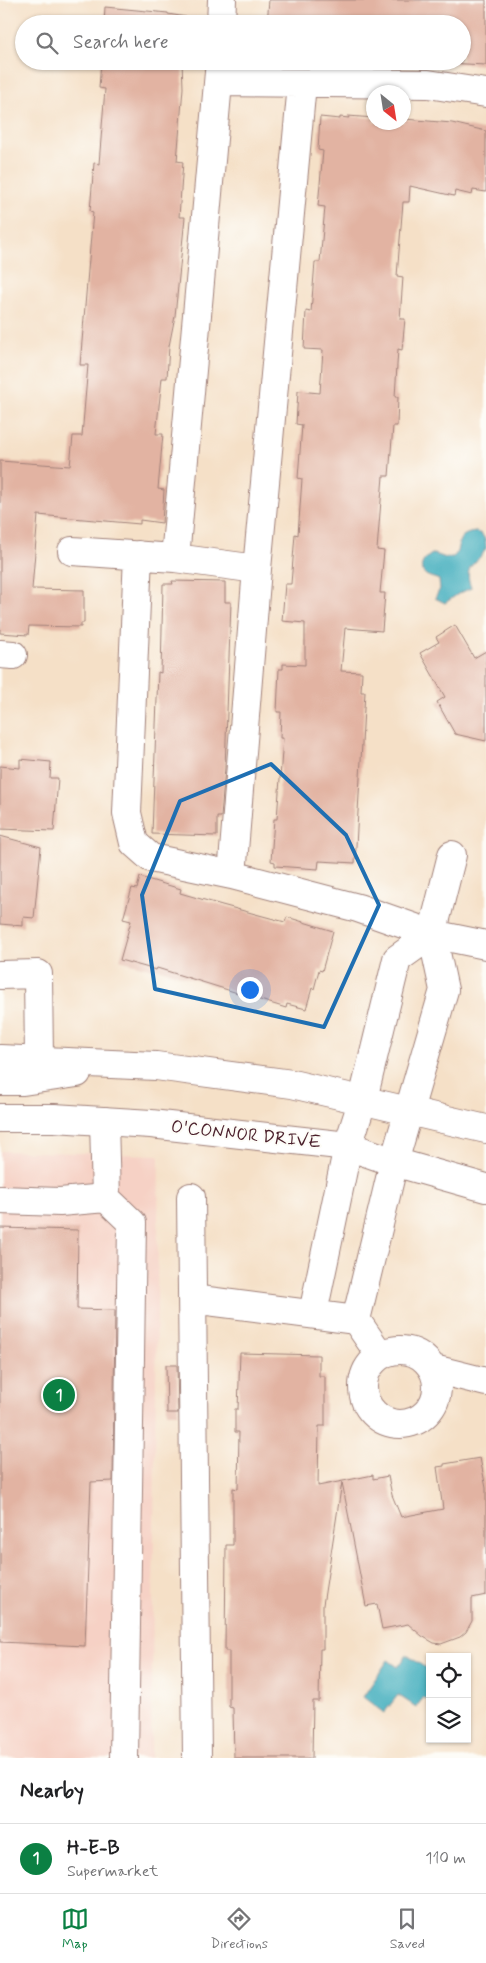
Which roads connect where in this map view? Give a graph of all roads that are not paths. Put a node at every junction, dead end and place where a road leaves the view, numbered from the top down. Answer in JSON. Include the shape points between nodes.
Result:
{"nodes":[{"id":1,"x":222,"y":0,"type":"edge"},
{"id":2,"x":221,"y":15,"type":"edge"},
{"id":3,"x":219,"y":72,"type":"edge"},
{"id":4,"x":302,"y":84,"type":"junction"},
{"id":5,"x":486,"y":93,"type":"edge"},
{"id":6,"x":72,"y":551,"type":"dead end"},
{"id":7,"x":138,"y":555,"type":"junction"},
{"id":8,"x":175,"y":558,"type":"junction"},
{"id":9,"x":257,"y":569,"type":"junction"},
{"id":10,"x":452,"y":855,"type":"dead end"},
{"id":11,"x":232,"y":875,"type":"junction"},
{"id":12,"x":432,"y":934,"type":"junction"},
{"id":13,"x":486,"y":945,"type":"edge"},
{"id":14,"x":0,"y":975,"type":"edge"},
{"id":15,"x":0,"y":1059,"type":"edge"},
{"id":16,"x":39,"y":1060,"type":"junction"},
{"id":17,"x":128,"y":1064,"type":"junction"},
{"id":18,"x":0,"y":1082,"type":"edge"},
{"id":19,"x":363,"y":1099,"type":"junction"},
{"id":20,"x":409,"y":1110,"type":"junction"},
{"id":21,"x":0,"y":1118,"type":"edge"},
{"id":22,"x":104,"y":1121,"type":"junction"},
{"id":23,"x":486,"y":1129,"type":"edge"},
{"id":24,"x":348,"y":1146,"type":"junction"},
{"id":25,"x":394,"y":1162,"type":"junction"},
{"id":26,"x":486,"y":1188,"type":"edge"},
{"id":27,"x":191,"y":1197,"type":"dead end"},
{"id":28,"x":106,"y":1198,"type":"junction"},
{"id":29,"x":0,"y":1200,"type":"edge"},
{"id":30,"x":192,"y":1299,"type":"junction"},
{"id":31,"x":313,"y":1313,"type":"junction"},
{"id":32,"x":356,"y":1320,"type":"junction"},
{"id":33,"x":380,"y":1355,"type":"junction"},
{"id":34,"x":434,"y":1369,"type":"junction"},
{"id":35,"x":486,"y":1382,"type":"edge"},
{"id":36,"x":124,"y":1758,"type":"edge"},
{"id":37,"x":197,"y":1758,"type":"edge"}],
"edges":[{"from":1,"to":2,"type":"main road"},
{"from":3,"to":4,"type":"main road"},
{"from":3,"to":8,"type":"main road"},
{"from":4,"to":5,"type":"main road","via":[[428,84]]},
{"from":4,"to":9,"type":"main road"},
{"from":6,"to":7,"type":"main road"},
{"from":7,"to":8,"type":"main road"},
{"from":7,"to":11,"type":"main road","via":[[127,813],[134,843],[151,858]]},
{"from":8,"to":9,"type":"main road"},
{"from":9,"to":11,"type":"main road"},
{"from":10,"to":12,"type":"main road"},
{"from":11,"to":12,"type":"main road","via":[[358,908]]},
{"from":12,"to":13,"type":"main road"},
{"from":12,"to":19,"type":"main road","via":[[397,959]]},
{"from":12,"to":20,"type":"main road","via":[[444,990]]},
{"from":14,"to":16,"type":"main road","via":[[38,974]]},
{"from":15,"to":16,"type":"main road"},
{"from":16,"to":17,"type":"main road"},
{"from":17,"to":18,"type":"main road"},
{"from":17,"to":19,"type":"main road","via":[[292,1084]]},
{"from":19,"to":20,"type":"main road"},
{"from":19,"to":24,"type":"main road"},
{"from":20,"to":23,"type":"main road"},
{"from":20,"to":25,"type":"main road"},
{"from":21,"to":22,"type":"main road","name":"O'CONNOR DRIVE"},
{"from":22,"to":24,"type":"main road","name":"O'CONNOR DRIVE"},
{"from":22,"to":28,"type":"main road"},
{"from":24,"to":25,"type":"main road","name":"O'CONNOR DRIVE"},
{"from":24,"to":31,"type":"main road"},
{"from":25,"to":26,"type":"main road","name":"O'CONNOR DRIVE"},
{"from":25,"to":32,"type":"main road"},
{"from":27,"to":30,"type":"main road"},
{"from":28,"to":29,"type":"main road","via":[[60,1202]]},
{"from":28,"to":36,"type":"main road","via":[[132,1223]]},
{"from":30,"to":31,"type":"main road"},
{"from":30,"to":37,"type":"main road"},
{"from":31,"to":32,"type":"main road"},
{"from":32,"to":33,"type":"main road"},
{"from":33,"to":34,"type":"main road","via":[[404,1349],[426,1359]]},
{"from":33,"to":34,"type":"main road","via":[[371,1363],[362,1386],[370,1410],[390,1423],[403,1425],[425,1415],[437,1394],[438,1381]]},
{"from":34,"to":35,"type":"main road"}]}
